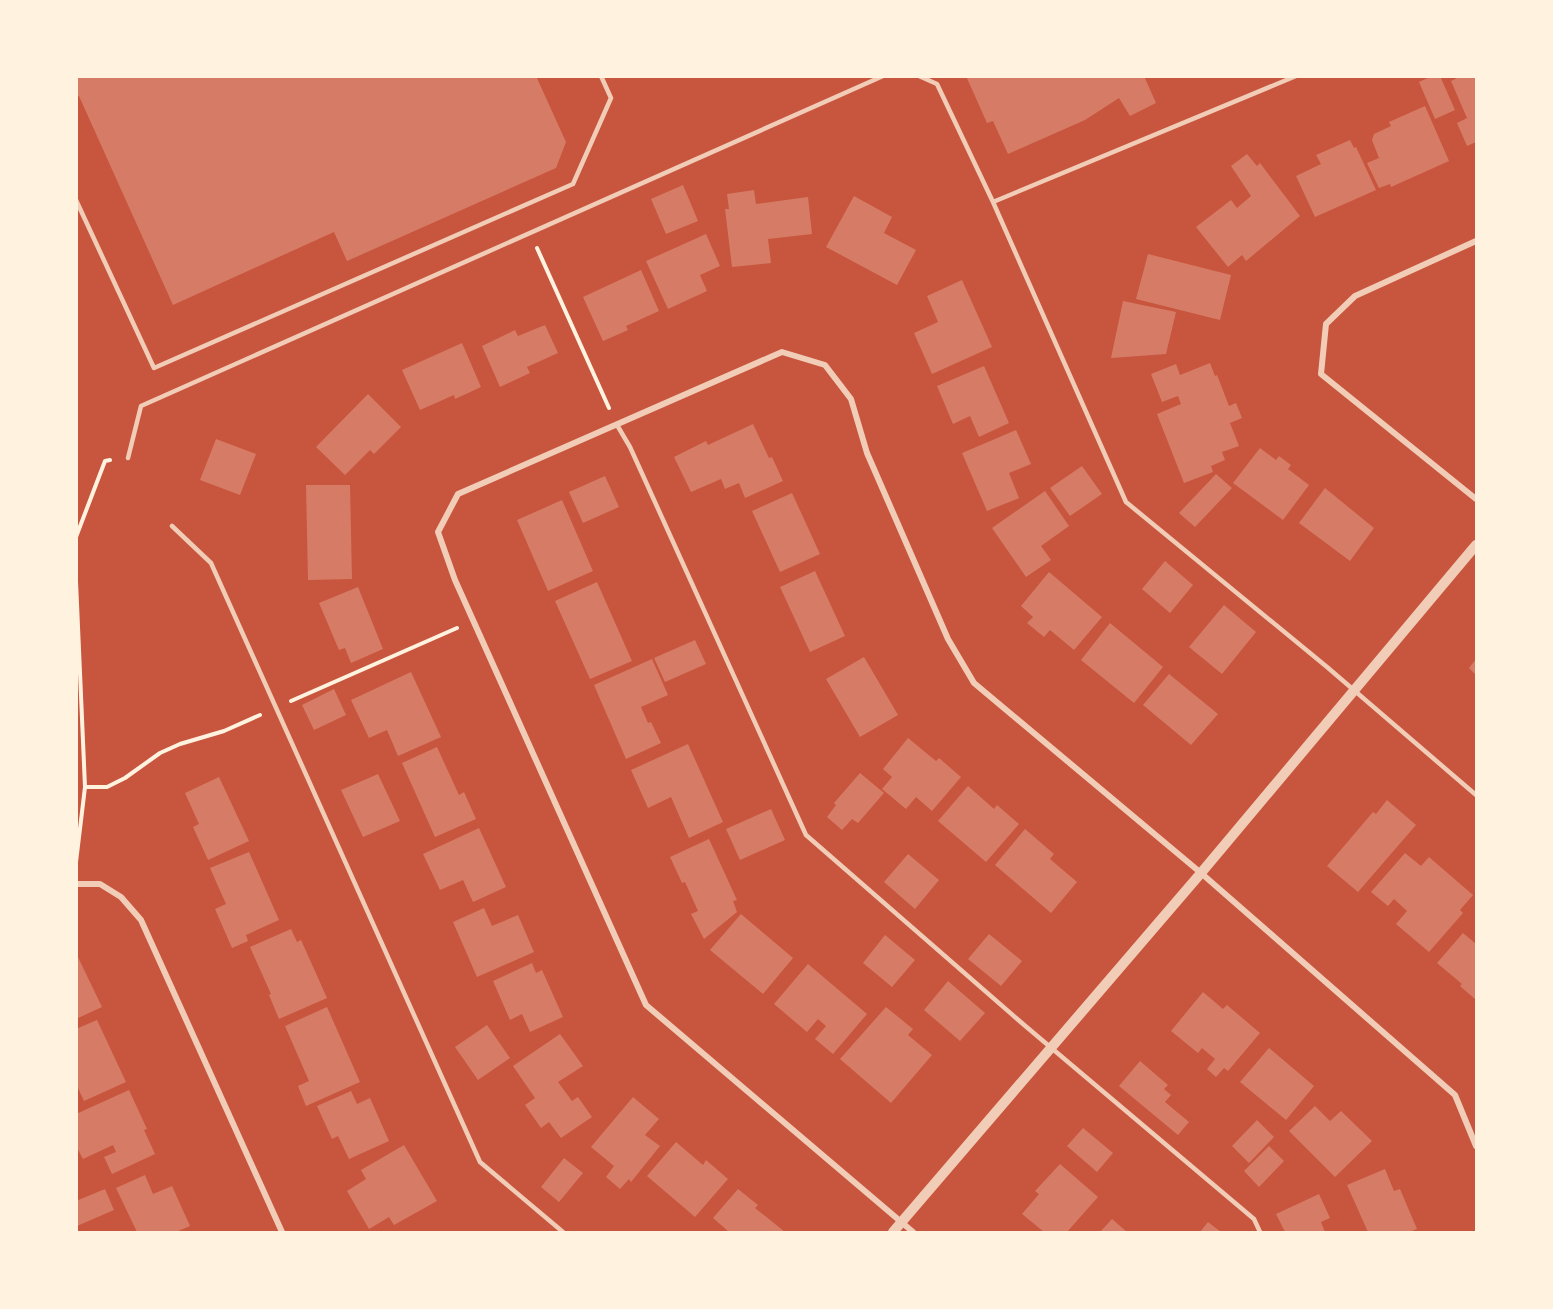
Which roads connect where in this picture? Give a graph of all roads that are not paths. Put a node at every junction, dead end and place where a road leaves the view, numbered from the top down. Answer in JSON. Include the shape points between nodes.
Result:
{"nodes":[{"id":1,"x":601,"y":76,"type":"edge"},
{"id":2,"x":883,"y":76,"type":"edge"},
{"id":3,"x":919,"y":76,"type":"edge"},
{"id":4,"x":1296,"y":76,"type":"edge"},
{"id":5,"x":76,"y":200,"type":"edge"},
{"id":6,"x":993,"y":202,"type":"junction"},
{"id":7,"x":1476,"y":242,"type":"edge"},
{"id":8,"x":617,"y":425,"type":"junction"},
{"id":9,"x":128,"y":458,"type":"road end"},
{"id":10,"x":1476,"y":499,"type":"edge"},
{"id":11,"x":172,"y":526,"type":"dead end"},
{"id":12,"x":1476,"y":545,"type":"edge"},
{"id":13,"x":1355,"y":690,"type":"junction"},
{"id":14,"x":1476,"y":795,"type":"edge"},
{"id":15,"x":1201,"y":873,"type":"junction"},
{"id":16,"x":76,"y":884,"type":"edge"},
{"id":17,"x":1051,"y":1047,"type":"junction"},
{"id":18,"x":1476,"y":1146,"type":"edge"},
{"id":19,"x":901,"y":1223,"type":"junction"},
{"id":20,"x":282,"y":1233,"type":"edge"},
{"id":21,"x":563,"y":1233,"type":"edge"},
{"id":22,"x":893,"y":1233,"type":"edge"},
{"id":23,"x":913,"y":1233,"type":"edge"},
{"id":24,"x":1260,"y":1233,"type":"edge"}],
"edges":[{"from":1,"to":5,"type":"lane","via":[[611,98],[573,184],[154,368]]},
{"from":2,"to":9,"type":"lane","via":[[141,406]]},
{"from":3,"to":6,"type":"lane","via":[[937,84]]},
{"from":4,"to":6,"type":"lane"},
{"from":6,"to":13,"type":"lane","via":[[1126,502]]},
{"from":7,"to":10,"type":"street","via":[[1355,296],[1326,324],[1321,374]]},
{"from":8,"to":15,"type":"street","via":[[782,352],[825,364],[851,399],[872,464],[948,639],[974,683]]},
{"from":8,"to":17,"type":"lane","via":[[806,835]]},
{"from":8,"to":19,"type":"street","via":[[458,494],[438,532],[455,580],[646,1005]]},
{"from":11,"to":21,"type":"lane","via":[[211,563],[480,1162]]},
{"from":12,"to":13,"type":"street"},
{"from":13,"to":14,"type":"lane"},
{"from":13,"to":15,"type":"street"},
{"from":15,"to":17,"type":"street"},
{"from":15,"to":18,"type":"street","via":[[1455,1095]]},
{"from":16,"to":20,"type":"street","via":[[100,884],[122,897],[141,920]]},
{"from":17,"to":19,"type":"street"},
{"from":17,"to":24,"type":"lane","via":[[1254,1219]]},
{"from":19,"to":22,"type":"street"},
{"from":19,"to":23,"type":"street"}]}
